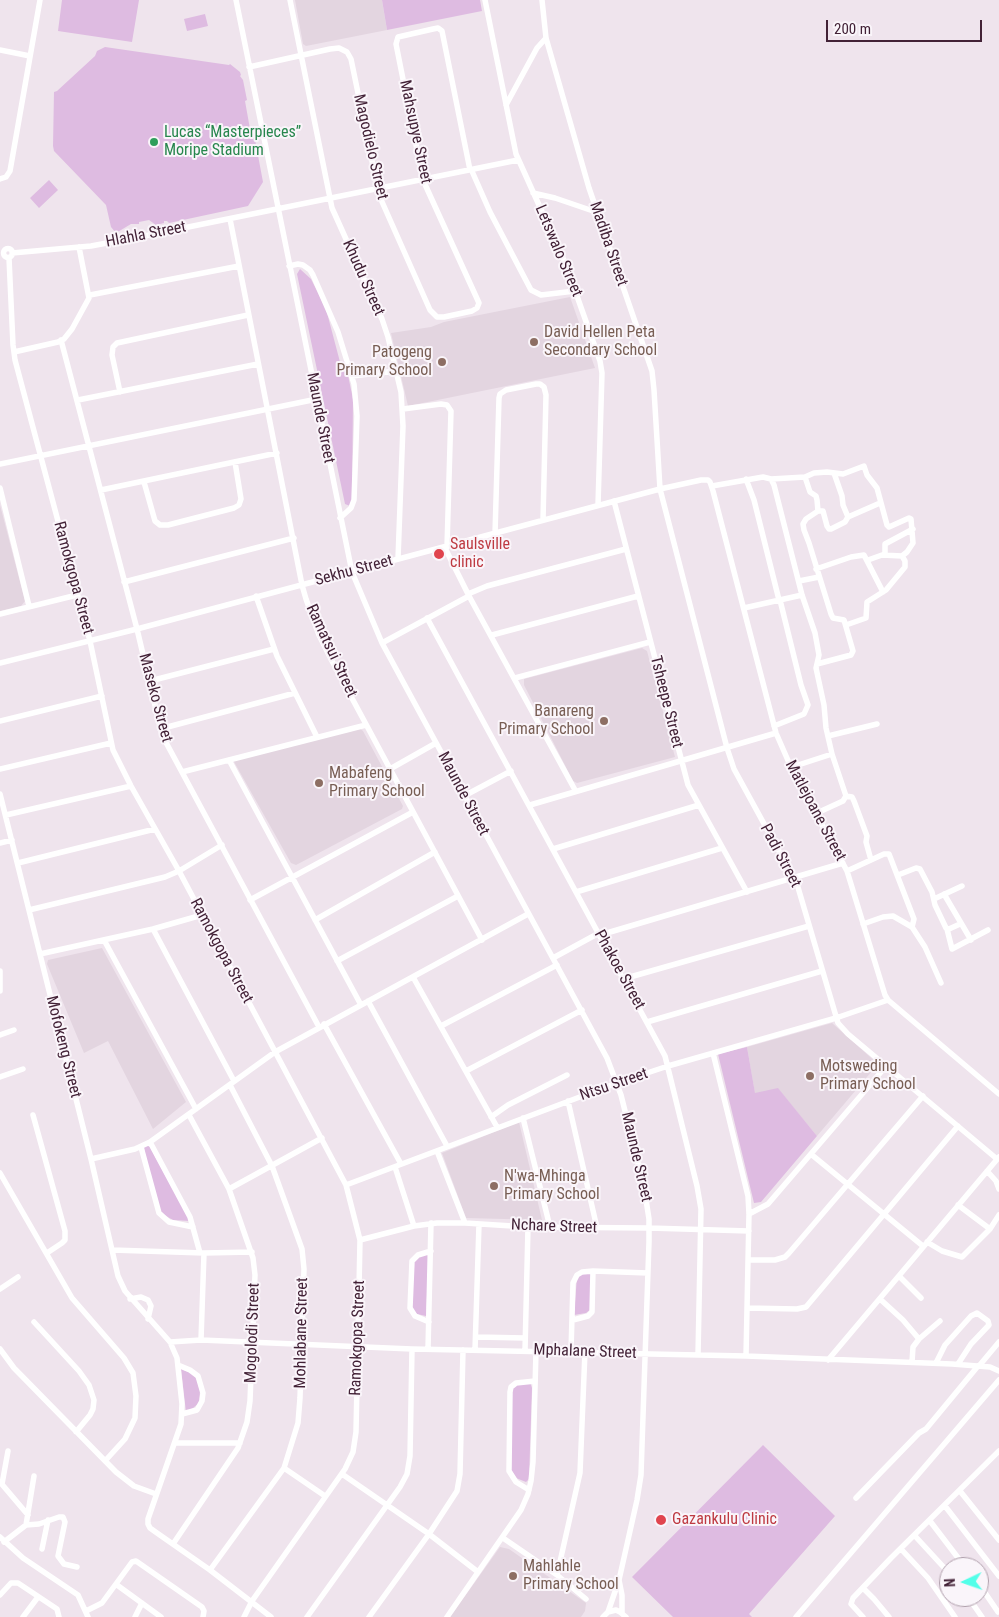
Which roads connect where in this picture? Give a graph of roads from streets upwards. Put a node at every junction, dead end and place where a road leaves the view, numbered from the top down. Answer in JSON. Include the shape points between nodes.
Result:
{"nodes":[{"id":1,"x":40,"y":0,"type":"edge"},
{"id":2,"x":236,"y":0,"type":"edge"},
{"id":3,"x":290,"y":0,"type":"edge"},
{"id":4,"x":485,"y":0,"type":"edge"},
{"id":5,"x":542,"y":0,"type":"edge"},
{"id":6,"x":546,"y":38,"type":"junction"},
{"id":7,"x":0,"y":50,"type":"edge"},
{"id":8,"x":300,"y":55,"type":"junction"},
{"id":9,"x":30,"y":56,"type":"junction"},
{"id":10,"x":249,"y":67,"type":"junction"},
{"id":11,"x":506,"y":105,"type":"junction"},
{"id":12,"x":518,"y":160,"type":"junction"},
{"id":13,"x":470,"y":169,"type":"junction"},
{"id":14,"x":0,"y":179,"type":"edge"},
{"id":15,"x":423,"y":180,"type":"junction"},
{"id":16,"x":376,"y":188,"type":"junction"},
{"id":17,"x":534,"y":193,"type":"junction"},
{"id":18,"x":330,"y":198,"type":"junction"},
{"id":19,"x":278,"y":209,"type":"junction"},
{"id":20,"x":596,"y":212,"type":"junction"},
{"id":21,"x":230,"y":219,"type":"junction"},
{"id":22,"x":79,"y":247,"type":"junction"},
{"id":23,"x":6,"y":254,"type":"edge"},
{"id":24,"x":239,"y":266,"type":"junction"},
{"id":25,"x":289,"y":266,"type":"junction"},
{"id":26,"x":575,"y":291,"type":"junction"},
{"id":27,"x":90,"y":295,"type":"junction"},
{"id":28,"x":459,"y":314,"type":"joint"},
{"id":29,"x":248,"y":315,"type":"junction"},
{"id":30,"x":61,"y":340,"type":"junction"},
{"id":31,"x":14,"y":352,"type":"junction"},
{"id":32,"x":258,"y":364,"type":"junction"},
{"id":33,"x":396,"y":371,"type":"junction"},
{"id":34,"x":352,"y":376,"type":"junction"},
{"id":35,"x":120,"y":392,"type":"junction"},
{"id":36,"x":317,"y":399,"type":"junction"},
{"id":37,"x":78,"y":400,"type":"junction"},
{"id":38,"x":268,"y":408,"type":"junction"},
{"id":39,"x":403,"y":409,"type":"junction"},
{"id":40,"x":89,"y":444,"type":"junction"},
{"id":41,"x":277,"y":453,"type":"junction"},
{"id":42,"x":41,"y":454,"type":"junction"},
{"id":43,"x":235,"y":462,"type":"junction"},
{"id":44,"x":0,"y":464,"type":"edge"},
{"id":45,"x":834,"y":473,"type":"junction"},
{"id":46,"x":805,"y":477,"type":"junction"},
{"id":47,"x":746,"y":479,"type":"junction"},
{"id":48,"x":770,"y":479,"type":"junction"},
{"id":49,"x":708,"y":480,"type":"joint"},
{"id":50,"x":144,"y":482,"type":"junction"},
{"id":51,"x":712,"y":486,"type":"junction"},
{"id":52,"x":0,"y":488,"type":"edge"},
{"id":53,"x":660,"y":489,"type":"junction"},
{"id":54,"x":101,"y":490,"type":"junction"},
{"id":55,"x":614,"y":501,"type":"junction"},
{"id":56,"x":880,"y":503,"type":"junction"},
{"id":57,"x":598,"y":505,"type":"junction"},
{"id":58,"x":818,"y":511,"type":"junction"},
{"id":59,"x":848,"y":517,"type":"junction"},
{"id":60,"x":340,"y":518,"type":"junction"},
{"id":61,"x":543,"y":520,"type":"junction"},
{"id":62,"x":889,"y":527,"type":"junction"},
{"id":63,"x":913,"y":529,"type":"junction"},
{"id":64,"x":495,"y":534,"type":"junction"},
{"id":65,"x":294,"y":538,"type":"junction"},
{"id":66,"x":891,"y":539,"type":"junction"},
{"id":67,"x":446,"y":547,"type":"junction"},
{"id":68,"x":626,"y":549,"type":"junction"},
{"id":69,"x":885,"y":555,"type":"junction"},
{"id":70,"x":902,"y":556,"type":"junction"},
{"id":71,"x":398,"y":559,"type":"junction"},
{"id":72,"x":868,"y":560,"type":"junction"},
{"id":73,"x":816,"y":569,"type":"junction"},
{"id":74,"x":352,"y":572,"type":"junction"},
{"id":75,"x":819,"y":577,"type":"junction"},
{"id":76,"x":799,"y":581,"type":"junction"},
{"id":77,"x":124,"y":582,"type":"junction"},
{"id":78,"x":302,"y":585,"type":"junction"},
{"id":79,"x":883,"y":592,"type":"junction"},
{"id":80,"x":77,"y":595,"type":"junction"},
{"id":81,"x":468,"y":595,"type":"junction"},
{"id":82,"x":802,"y":595,"type":"junction"},
{"id":83,"x":256,"y":596,"type":"junction"},
{"id":84,"x":638,"y":596,"type":"junction"},
{"id":85,"x":780,"y":600,"type":"junction"},
{"id":86,"x":30,"y":606,"type":"junction"},
{"id":87,"x":744,"y":608,"type":"junction"},
{"id":88,"x":0,"y":614,"type":"edge"},
{"id":89,"x":427,"y":618,"type":"junction"},
{"id":90,"x":846,"y":625,"type":"junction"},
{"id":91,"x":138,"y":629,"type":"junction"},
{"id":92,"x":492,"y":635,"type":"junction"},
{"id":93,"x":90,"y":641,"type":"junction"},
{"id":94,"x":650,"y":642,"type":"junction"},
{"id":95,"x":382,"y":643,"type":"junction"},
{"id":96,"x":274,"y":649,"type":"junction"},
{"id":97,"x":0,"y":663,"type":"edge"},
{"id":98,"x":817,"y":664,"type":"junction"},
{"id":99,"x":515,"y":678,"type":"junction"},
{"id":100,"x":150,"y":681,"type":"junction"},
{"id":101,"x":295,"y":693,"type":"junction"},
{"id":102,"x":102,"y":696,"type":"junction"},
{"id":103,"x":0,"y":721,"type":"edge"},
{"id":104,"x":877,"y":724,"type":"dead end"},
{"id":105,"x":366,"y":725,"type":"junction"},
{"id":106,"x":160,"y":729,"type":"junction"},
{"id":107,"x":775,"y":730,"type":"junction"},
{"id":108,"x":828,"y":736,"type":"junction"},
{"id":109,"x":317,"y":737,"type":"junction"},
{"id":110,"x":111,"y":743,"type":"junction"},
{"id":111,"x":436,"y":743,"type":"junction"},
{"id":112,"x":727,"y":748,"type":"junction"},
{"id":113,"x":832,"y":754,"type":"junction"},
{"id":114,"x":228,"y":760,"type":"junction"},
{"id":115,"x":681,"y":760,"type":"junction"},
{"id":116,"x":792,"y":767,"type":"junction"},
{"id":117,"x":390,"y":768,"type":"junction"},
{"id":118,"x":0,"y":769,"type":"edge"},
{"id":119,"x":511,"y":771,"type":"junction"},
{"id":120,"x":182,"y":772,"type":"junction"},
{"id":121,"x":131,"y":786,"type":"junction"},
{"id":122,"x":575,"y":790,"type":"junction"},
{"id":123,"x":0,"y":794,"type":"edge"},
{"id":124,"x":464,"y":796,"type":"junction"},
{"id":125,"x":846,"y":796,"type":"junction"},
{"id":126,"x":530,"y":805,"type":"junction"},
{"id":127,"x":698,"y":805,"type":"junction"},
{"id":128,"x":414,"y":812,"type":"junction"},
{"id":129,"x":817,"y":813,"type":"junction"},
{"id":130,"x":6,"y":816,"type":"junction"},
{"id":131,"x":155,"y":828,"type":"junction"},
{"id":132,"x":12,"y":840,"type":"junction"},
{"id":133,"x":0,"y":843,"type":"edge"},
{"id":134,"x":222,"y":845,"type":"junction"},
{"id":135,"x":722,"y":848,"type":"junction"},
{"id":136,"x":553,"y":849,"type":"junction"},
{"id":137,"x":435,"y":852,"type":"junction"},
{"id":138,"x":871,"y":860,"type":"junction"},
{"id":139,"x":18,"y":863,"type":"junction"},
{"id":140,"x":843,"y":864,"type":"junction"},
{"id":141,"x":179,"y":872,"type":"junction"},
{"id":142,"x":847,"y":872,"type":"junction"},
{"id":143,"x":898,"y":875,"type":"junction"},
{"id":144,"x":292,"y":876,"type":"junction"},
{"id":145,"x":794,"y":878,"type":"junction"},
{"id":146,"x":962,"y":886,"type":"dead end"},
{"id":147,"x":576,"y":892,"type":"junction"},
{"id":148,"x":747,"y":892,"type":"junction"},
{"id":149,"x":944,"y":894,"type":"junction"},
{"id":150,"x":458,"y":896,"type":"junction"},
{"id":151,"x":934,"y":899,"type":"junction"},
{"id":152,"x":250,"y":900,"type":"junction"},
{"id":153,"x":29,"y":910,"type":"junction"},
{"id":154,"x":528,"y":914,"type":"junction"},
{"id":155,"x":202,"y":915,"type":"junction"},
{"id":156,"x":315,"y":920,"type":"junction"},
{"id":157,"x":863,"y":924,"type":"junction"},
{"id":158,"x":960,"y":924,"type":"junction"},
{"id":159,"x":809,"y":926,"type":"junction"},
{"id":160,"x":912,"y":927,"type":"junction"},
{"id":161,"x":153,"y":928,"type":"junction"},
{"id":162,"x":947,"y":929,"type":"junction"},
{"id":163,"x":988,"y":930,"type":"dead end"},
{"id":164,"x":599,"y":934,"type":"junction"},
{"id":165,"x":104,"y":940,"type":"junction"},
{"id":166,"x":482,"y":940,"type":"junction"},
{"id":167,"x":971,"y":940,"type":"junction"},
{"id":168,"x":40,"y":954,"type":"junction"},
{"id":169,"x":553,"y":958,"type":"junction"},
{"id":170,"x":337,"y":961,"type":"junction"},
{"id":171,"x":557,"y":965,"type":"junction"},
{"id":172,"x":0,"y":971,"type":"edge"},
{"id":173,"x":822,"y":971,"type":"junction"},
{"id":174,"x":413,"y":978,"type":"junction"},
{"id":175,"x":624,"y":979,"type":"junction"},
{"id":176,"x":941,"y":983,"type":"dead end"},
{"id":177,"x":0,"y":991,"type":"edge"},
{"id":178,"x":888,"y":1000,"type":"junction"},
{"id":179,"x":368,"y":1001,"type":"junction"},
{"id":180,"x":361,"y":1005,"type":"junction"},
{"id":181,"x":582,"y":1010,"type":"junction"},
{"id":182,"x":836,"y":1018,"type":"junction"},
{"id":183,"x":647,"y":1022,"type":"junction"},
{"id":184,"x":321,"y":1026,"type":"junction"},
{"id":185,"x":441,"y":1026,"type":"junction"},
{"id":186,"x":14,"y":1030,"type":"dead end"},
{"id":187,"x":0,"y":1035,"type":"edge"},
{"id":188,"x":275,"y":1052,"type":"junction"},
{"id":189,"x":713,"y":1053,"type":"junction"},
{"id":190,"x":887,"y":1065,"type":"junction"},
{"id":191,"x":668,"y":1066,"type":"junction"},
{"id":192,"x":23,"y":1069,"type":"dead end"},
{"id":193,"x":466,"y":1071,"type":"junction"},
{"id":194,"x":567,"y":1075,"type":"dead end"},
{"id":195,"x":0,"y":1077,"type":"edge"},
{"id":196,"x":232,"y":1083,"type":"junction"},
{"id":197,"x":617,"y":1083,"type":"junction"},
{"id":198,"x":999,"y":1094,"type":"edge"},
{"id":199,"x":923,"y":1096,"type":"junction"},
{"id":200,"x":568,"y":1101,"type":"junction"},
{"id":201,"x":196,"y":1109,"type":"junction"},
{"id":202,"x":33,"y":1115,"type":"dead end"},
{"id":203,"x":189,"y":1115,"type":"junction"},
{"id":204,"x":491,"y":1117,"type":"junction"},
{"id":205,"x":523,"y":1118,"type":"junction"},
{"id":206,"x":958,"y":1126,"type":"junction"},
{"id":207,"x":497,"y":1127,"type":"junction"},
{"id":208,"x":322,"y":1138,"type":"junction"},
{"id":209,"x":150,"y":1142,"type":"junction"},
{"id":210,"x":447,"y":1146,"type":"junction"},
{"id":211,"x":142,"y":1147,"type":"junction"},
{"id":212,"x":437,"y":1150,"type":"junction"},
{"id":213,"x":811,"y":1154,"type":"junction"},
{"id":214,"x":998,"y":1158,"type":"edge"},
{"id":215,"x":91,"y":1159,"type":"junction"},
{"id":216,"x":272,"y":1166,"type":"junction"},
{"id":217,"x":398,"y":1166,"type":"junction"},
{"id":218,"x":987,"y":1171,"type":"junction"},
{"id":219,"x":0,"y":1173,"type":"edge"},
{"id":220,"x":847,"y":1184,"type":"junction"},
{"id":221,"x":346,"y":1185,"type":"junction"},
{"id":222,"x":229,"y":1189,"type":"junction"},
{"id":223,"x":999,"y":1189,"type":"edge"},
{"id":224,"x":958,"y":1205,"type":"junction"},
{"id":225,"x":884,"y":1213,"type":"junction"},
{"id":226,"x":749,"y":1214,"type":"junction"},
{"id":227,"x":999,"y":1214,"type":"edge"},
{"id":228,"x":431,"y":1223,"type":"junction"},
{"id":229,"x":465,"y":1223,"type":"junction"},
{"id":230,"x":479,"y":1224,"type":"junction"},
{"id":231,"x":414,"y":1226,"type":"junction"},
{"id":232,"x":193,"y":1227,"type":"junction"},
{"id":233,"x":528,"y":1227,"type":"junction"},
{"id":234,"x":550,"y":1227,"type":"junction"},
{"id":235,"x":597,"y":1228,"type":"junction"},
{"id":236,"x":649,"y":1228,"type":"junction"},
{"id":237,"x":702,"y":1229,"type":"junction"},
{"id":238,"x":990,"y":1229,"type":"junction"},
{"id":239,"x":749,"y":1232,"type":"junction"},
{"id":240,"x":360,"y":1240,"type":"junction"},
{"id":241,"x":925,"y":1244,"type":"junction"},
{"id":242,"x":112,"y":1250,"type":"junction"},
{"id":243,"x":431,"y":1251,"type":"junction"},
{"id":244,"x":252,"y":1252,"type":"junction"},
{"id":245,"x":47,"y":1253,"type":"junction"},
{"id":246,"x":202,"y":1253,"type":"junction"},
{"id":247,"x":748,"y":1260,"type":"junction"},
{"id":248,"x":593,"y":1271,"type":"junction"},
{"id":249,"x":648,"y":1273,"type":"junction"},
{"id":250,"x":899,"y":1276,"type":"junction"},
{"id":251,"x":18,"y":1278,"type":"dead end"},
{"id":252,"x":0,"y":1288,"type":"edge"},
{"id":253,"x":921,"y":1298,"type":"dead end"},
{"id":254,"x":130,"y":1299,"type":"junction"},
{"id":255,"x":880,"y":1300,"type":"junction"},
{"id":256,"x":747,"y":1308,"type":"junction"},
{"id":257,"x":148,"y":1319,"type":"junction"},
{"id":258,"x":573,"y":1320,"type":"junction"},
{"id":259,"x":940,"y":1321,"type":"dead end"},
{"id":260,"x":34,"y":1322,"type":"dead end"},
{"id":261,"x":429,"y":1322,"type":"junction"},
{"id":262,"x":476,"y":1337,"type":"junction"},
{"id":263,"x":525,"y":1338,"type":"junction"},
{"id":264,"x":919,"y":1339,"type":"junction"},
{"id":265,"x":201,"y":1340,"type":"junction"},
{"id":266,"x":170,"y":1342,"type":"junction"},
{"id":267,"x":252,"y":1342,"type":"junction"},
{"id":268,"x":999,"y":1342,"type":"edge"},
{"id":269,"x":302,"y":1343,"type":"junction"},
{"id":270,"x":358,"y":1346,"type":"junction"},
{"id":271,"x":0,"y":1349,"type":"edge"},
{"id":272,"x":412,"y":1349,"type":"junction"},
{"id":273,"x":428,"y":1349,"type":"junction"},
{"id":274,"x":463,"y":1350,"type":"junction"},
{"id":275,"x":475,"y":1350,"type":"junction"},
{"id":276,"x":525,"y":1351,"type":"junction"},
{"id":277,"x":536,"y":1351,"type":"junction"},
{"id":278,"x":571,"y":1351,"type":"junction"},
{"id":279,"x":585,"y":1351,"type":"junction"},
{"id":280,"x":645,"y":1354,"type":"junction"},
{"id":281,"x":698,"y":1355,"type":"junction"},
{"id":282,"x":746,"y":1356,"type":"junction"},
{"id":283,"x":828,"y":1360,"type":"junction"},
{"id":284,"x":912,"y":1362,"type":"junction"},
{"id":285,"x":936,"y":1363,"type":"junction"},
{"id":286,"x":958,"y":1364,"type":"junction"},
{"id":287,"x":178,"y":1365,"type":"junction"},
{"id":288,"x":979,"y":1366,"type":"junction"},
{"id":289,"x":999,"y":1371,"type":"edge"},
{"id":290,"x":999,"y":1380,"type":"edge"},
{"id":291,"x":534,"y":1381,"type":"junction"},
{"id":292,"x":182,"y":1414,"type":"junction"},
{"id":293,"x":76,"y":1432,"type":"junction"},
{"id":294,"x":175,"y":1443,"type":"junction"},
{"id":295,"x":240,"y":1443,"type":"junction"},
{"id":296,"x":8,"y":1451,"type":"dead end"},
{"id":297,"x":998,"y":1454,"type":"edge"},
{"id":298,"x":105,"y":1461,"type":"junction"},
{"id":299,"x":284,"y":1468,"type":"junction"},
{"id":300,"x":342,"y":1474,"type":"junction"},
{"id":301,"x":34,"y":1476,"type":"dead end"},
{"id":302,"x":1,"y":1483,"type":"edge"},
{"id":303,"x":529,"y":1490,"type":"junction"},
{"id":304,"x":960,"y":1491,"type":"junction"},
{"id":305,"x":156,"y":1494,"type":"junction"},
{"id":306,"x":325,"y":1496,"type":"junction"},
{"id":307,"x":856,"y":1498,"type":"dead end"},
{"id":308,"x":387,"y":1504,"type":"junction"},
{"id":309,"x":945,"y":1506,"type":"junction"},
{"id":310,"x":28,"y":1515,"type":"junction"},
{"id":311,"x":48,"y":1520,"type":"junction"},
{"id":312,"x":930,"y":1521,"type":"junction"},
{"id":313,"x":26,"y":1525,"type":"junction"},
{"id":314,"x":429,"y":1534,"type":"junction"},
{"id":315,"x":916,"y":1536,"type":"junction"},
{"id":316,"x":503,"y":1538,"type":"junction"},
{"id":317,"x":2,"y":1540,"type":"edge"},
{"id":318,"x":999,"y":1540,"type":"edge"},
{"id":319,"x":173,"y":1544,"type":"junction"},
{"id":320,"x":42,"y":1549,"type":"dead end"},
{"id":321,"x":901,"y":1549,"type":"junction"},
{"id":322,"x":957,"y":1557,"type":"edge"},
{"id":323,"x":939,"y":1562,"type":"edge"},
{"id":324,"x":77,"y":1567,"type":"dead end"},
{"id":325,"x":210,"y":1570,"type":"junction"},
{"id":326,"x":478,"y":1572,"type":"junction"},
{"id":327,"x":557,"y":1576,"type":"junction"},
{"id":328,"x":999,"y":1576,"type":"edge"},
{"id":329,"x":619,"y":1580,"type":"junction"},
{"id":330,"x":117,"y":1585,"type":"junction"},
{"id":331,"x":862,"y":1589,"type":"junction"},
{"id":332,"x":0,"y":1595,"type":"edge"},
{"id":333,"x":38,"y":1597,"type":"junction"},
{"id":334,"x":989,"y":1598,"type":"edge"},
{"id":335,"x":586,"y":1599,"type":"dead end"},
{"id":336,"x":252,"y":1601,"type":"junction"},
{"id":337,"x":142,"y":1603,"type":"junction"},
{"id":338,"x":998,"y":1611,"type":"edge"},
{"id":339,"x":87,"y":1614,"type":"edge"},
{"id":340,"x":624,"y":1615,"type":"edge"},
{"id":341,"x":59,"y":1616,"type":"edge"},
{"id":342,"x":604,"y":1616,"type":"edge"},
{"id":343,"x":23,"y":1617,"type":"edge"},
{"id":344,"x":135,"y":1617,"type":"edge"},
{"id":345,"x":161,"y":1617,"type":"edge"},
{"id":346,"x":203,"y":1617,"type":"edge"},
{"id":347,"x":244,"y":1617,"type":"edge"},
{"id":348,"x":272,"y":1617,"type":"edge"},
{"id":349,"x":307,"y":1617,"type":"edge"},
{"id":350,"x":368,"y":1617,"type":"edge"},
{"id":351,"x":447,"y":1617,"type":"edge"},
{"id":352,"x":796,"y":1617,"type":"edge"},
{"id":353,"x":863,"y":1617,"type":"edge"},
{"id":354,"x":889,"y":1617,"type":"edge"},
{"id":355,"x":955,"y":1617,"type":"edge"},
{"id":356,"x":993,"y":1617,"type":"edge"}],
"edges":[{"from":1,"to":9,"type":"street"},
{"from":2,"to":10,"type":"street","name":"Maunde Street"},
{"from":3,"to":8,"type":"street","name":"Khudu Street"},
{"from":4,"to":11,"type":"street","name":"Letswalo Street"},
{"from":5,"to":6,"type":"street","name":"Madiba Street"},
{"from":6,"to":11,"type":"street","via":[[537,48]]},
{"from":6,"to":20,"type":"street","name":"Madiba Street"},
{"from":7,"to":9,"type":"street"},
{"from":8,"to":10,"type":"street"},
{"from":8,"to":16,"type":"street","name":"Magodielo Street","via":[[336,48],[349,55]]},
{"from":8,"to":18,"type":"street","name":"Khudu Street"},
{"from":9,"to":14,"type":"street","via":[[10,171]]},
{"from":10,"to":19,"type":"street","name":"Maunde Street"},
{"from":11,"to":12,"type":"street","name":"Letswalo Street"},
{"from":12,"to":13,"type":"street","name":"Hlahla Street"},
{"from":12,"to":17,"type":"street","name":"Letswalo Street"},
{"from":13,"to":15,"type":"street","name":"Hlahla Street"},
{"from":13,"to":15,"type":"street","name":"Mahsupye Street","via":[[443,33],[438,28],[400,36],[396,41]]},
{"from":13,"to":26,"type":"street","via":[[531,290],[541,296]]},
{"from":15,"to":16,"type":"street","name":"Hlahla Street"},
{"from":15,"to":28,"type":"street","name":"Mahsupye Street","via":[[478,300],[474,310]]},
{"from":16,"to":18,"type":"street","name":"Hlahla Street"},
{"from":16,"to":28,"type":"street","name":"Magodielo Street","via":[[432,314],[440,318]]},
{"from":17,"to":20,"type":"street"},
{"from":17,"to":26,"type":"street","name":"Letswalo Street"},
{"from":18,"to":19,"type":"street","name":"Hlahla Street"},
{"from":18,"to":33,"type":"street","name":"Khudu Street","via":[[382,319]]},
{"from":19,"to":21,"type":"street","name":"Hlahla Street"},
{"from":19,"to":25,"type":"street","name":"Maunde Street"},
{"from":20,"to":53,"type":"street","name":"Madiba Street","via":[[652,371]]},
{"from":21,"to":22,"type":"street","name":"Hlahla Street"},
{"from":21,"to":24,"type":"street","name":"Ramatsui Street"},
{"from":22,"to":23,"type":"street","name":"Hlahla Street"},
{"from":22,"to":27,"type":"street"},
{"from":23,"to":31,"type":"street","name":"Ramokgopa Street"},
{"from":24,"to":27,"type":"street"},
{"from":24,"to":29,"type":"street","name":"Ramatsui Street"},
{"from":25,"to":34,"type":"street","via":[[303,265],[314,275]]},
{"from":25,"to":36,"type":"street","name":"Maunde Street"},
{"from":26,"to":57,"type":"street","name":"Letswalo Street","via":[[601,367]]},
{"from":27,"to":30,"type":"street","via":[[69,333]]},
{"from":29,"to":32,"type":"street","name":"Ramatsui Street"},
{"from":29,"to":35,"type":"street","via":[[117,342],[112,355]]},
{"from":30,"to":31,"type":"street"},
{"from":30,"to":37,"type":"street","name":"Maseko Street"},
{"from":31,"to":42,"type":"street","name":"Ramokgopa Street"},
{"from":32,"to":35,"type":"street"},
{"from":32,"to":38,"type":"street","name":"Ramatsui Street"},
{"from":33,"to":34,"type":"street"},
{"from":33,"to":39,"type":"street","name":"Khudu Street"},
{"from":34,"to":60,"type":"street","via":[[357,416],[354,500],[352,508]]},
{"from":35,"to":37,"type":"street"},
{"from":36,"to":38,"type":"street"},
{"from":36,"to":60,"type":"street","name":"Maunde Street"},
{"from":37,"to":40,"type":"street","name":"Maseko Street"},
{"from":38,"to":40,"type":"street"},
{"from":38,"to":41,"type":"street","name":"Ramatsui Street"},
{"from":39,"to":67,"type":"street","via":[[444,404],[451,411]]},
{"from":39,"to":71,"type":"street","name":"Khudu Street"},
{"from":40,"to":42,"type":"street"},
{"from":40,"to":54,"type":"street","name":"Maseko Street"},
{"from":41,"to":43,"type":"street"},
{"from":41,"to":65,"type":"street","name":"Ramatsui Street"},
{"from":42,"to":44,"type":"street"},
{"from":42,"to":80,"type":"street","name":"Ramokgopa Street"},
{"from":43,"to":50,"type":"street"},
{"from":43,"to":50,"type":"street","via":[[241,498],[239,505],[168,525],[155,521]]},
{"from":45,"to":46,"type":"street"},
{"from":45,"to":56,"type":"street","via":[[846,474],[864,466],[877,488]]},
{"from":45,"to":59,"type":"street"},
{"from":46,"to":48,"type":"street"},
{"from":46,"to":58,"type":"street","via":[[810,492],[816,498]]},
{"from":47,"to":48,"type":"street"},
{"from":47,"to":51,"type":"street"},
{"from":47,"to":85,"type":"street"},
{"from":48,"to":76,"type":"street"},
{"from":49,"to":51,"type":"street","name":"Matlejoane Street"},
{"from":49,"to":53,"type":"street","name":"Sekhu Street"},
{"from":50,"to":54,"type":"street"},
{"from":51,"to":87,"type":"street","name":"Matlejoane Street"},
{"from":52,"to":86,"type":"street"},
{"from":53,"to":55,"type":"street","name":"Sekhu Street"},
{"from":53,"to":112,"type":"street","name":"Padi Street"},
{"from":54,"to":77,"type":"street","name":"Maseko Street"},
{"from":55,"to":57,"type":"street","name":"Sekhu Street"},
{"from":55,"to":68,"type":"street","name":"Tsheepe Street"},
{"from":56,"to":59,"type":"street"},
{"from":56,"to":62,"type":"street"},
{"from":57,"to":61,"type":"street","name":"Sekhu Street"},
{"from":58,"to":59,"type":"street","via":[[824,512],[830,530]]},
{"from":58,"to":73,"type":"street","via":[[807,516],[803,527]]},
{"from":60,"to":74,"type":"street","name":"Maunde Street"},
{"from":61,"to":64,"type":"street","name":"Sekhu Street"},
{"from":61,"to":64,"type":"street","via":[[546,396],[542,385],[536,384],[500,394]]},
{"from":62,"to":63,"type":"street","via":[[909,518]]},
{"from":62,"to":66,"type":"street"},
{"from":63,"to":66,"type":"street"},
{"from":63,"to":70,"type":"street","via":[[913,543]]},
{"from":64,"to":67,"type":"street","name":"Sekhu Street"},
{"from":65,"to":77,"type":"street"},
{"from":65,"to":78,"type":"street","name":"Ramatsui Street"},
{"from":66,"to":69,"type":"street","via":[[884,545]]},
{"from":67,"to":71,"type":"street","name":"Sekhu Street"},
{"from":67,"to":81,"type":"street"},
{"from":68,"to":81,"type":"street","via":[[487,586]]},
{"from":68,"to":84,"type":"street","name":"Tsheepe Street"},
{"from":69,"to":70,"type":"street"},
{"from":69,"to":72,"type":"street"},
{"from":70,"to":79,"type":"street","via":[[905,567]]},
{"from":71,"to":74,"type":"street","name":"Sekhu Street"},
{"from":72,"to":73,"type":"street","via":[[859,555]]},
{"from":72,"to":79,"type":"street"},
{"from":73,"to":75,"type":"street"},
{"from":74,"to":78,"type":"street","name":"Sekhu Street"},
{"from":74,"to":95,"type":"street","name":"Maunde Street"},
{"from":75,"to":76,"type":"street"},
{"from":75,"to":90,"type":"street","via":[[832,616],[843,619]]},
{"from":76,"to":82,"type":"street"},
{"from":77,"to":91,"type":"street","name":"Maseko Street"},
{"from":78,"to":83,"type":"street","name":"Sekhu Street"},
{"from":78,"to":105,"type":"street","name":"Ramatsui Street","via":[[325,648]]},
{"from":79,"to":90,"type":"street","via":[[867,602],[865,620]]},
{"from":80,"to":86,"type":"street"},
{"from":80,"to":93,"type":"street","name":"Ramokgopa Street"},
{"from":81,"to":89,"type":"street"},
{"from":81,"to":92,"type":"street"},
{"from":82,"to":85,"type":"street"},
{"from":82,"to":98,"type":"street","via":[[813,622],[819,655]]},
{"from":83,"to":91,"type":"street","name":"Sekhu Street"},
{"from":83,"to":96,"type":"street"},
{"from":84,"to":92,"type":"street"},
{"from":84,"to":94,"type":"street","name":"Tsheepe Street"},
{"from":85,"to":87,"type":"street"},
{"from":85,"to":107,"type":"street","via":[[808,705],[804,714]]},
{"from":86,"to":88,"type":"street"},
{"from":87,"to":107,"type":"street","name":"Matlejoane Street"},
{"from":89,"to":95,"type":"street"},
{"from":89,"to":119,"type":"street","name":"Phakoe Street"},
{"from":90,"to":98,"type":"street","via":[[852,654]]},
{"from":91,"to":93,"type":"street","name":"Sekhu Street"},
{"from":91,"to":100,"type":"street","name":"Maseko Street"},
{"from":92,"to":99,"type":"street"},
{"from":93,"to":97,"type":"street","name":"Sekhu Street"},
{"from":93,"to":102,"type":"street","name":"Ramokgopa Street"},
{"from":94,"to":99,"type":"street"},
{"from":94,"to":115,"type":"street","name":"Tsheepe Street"},
{"from":95,"to":111,"type":"street","name":"Maunde Street"},
{"from":96,"to":100,"type":"street"},
{"from":96,"to":101,"type":"street"},
{"from":98,"to":108,"type":"street"},
{"from":99,"to":122,"type":"street"},
{"from":100,"to":106,"type":"street","name":"Maseko Street"},
{"from":101,"to":106,"type":"street"},
{"from":101,"to":109,"type":"street"},
{"from":102,"to":103,"type":"street"},
{"from":102,"to":110,"type":"street","name":"Ramokgopa Street"},
{"from":104,"to":108,"type":"street"},
{"from":105,"to":109,"type":"street"},
{"from":105,"to":117,"type":"street","name":"Ramatsui Street"},
{"from":106,"to":120,"type":"street","name":"Maseko Street"},
{"from":107,"to":112,"type":"street"},
{"from":107,"to":116,"type":"street","name":"Matlejoane Street"},
{"from":108,"to":113,"type":"street"},
{"from":109,"to":114,"type":"street"},
{"from":110,"to":118,"type":"street"},
{"from":110,"to":121,"type":"street","name":"Ramokgopa Street"},
{"from":111,"to":117,"type":"street"},
{"from":111,"to":124,"type":"street","name":"Maunde Street"},
{"from":112,"to":115,"type":"street"},
{"from":112,"to":145,"type":"street","name":"Padi Street","via":[[739,780]]},
{"from":113,"to":116,"type":"street"},
{"from":113,"to":125,"type":"street"},
{"from":114,"to":120,"type":"street"},
{"from":114,"to":144,"type":"street"},
{"from":115,"to":122,"type":"street"},
{"from":115,"to":127,"type":"street","name":"Tsheepe Street"},
{"from":116,"to":129,"type":"street","name":"Matlejoane Street"},
{"from":117,"to":128,"type":"street","name":"Ramatsui Street"},
{"from":119,"to":124,"type":"street"},
{"from":119,"to":126,"type":"street","name":"Phakoe Street"},
{"from":120,"to":134,"type":"street","name":"Maseko Street"},
{"from":121,"to":130,"type":"street"},
{"from":121,"to":131,"type":"street","name":"Ramokgopa Street"},
{"from":122,"to":126,"type":"street"},
{"from":123,"to":130,"type":"street","name":"Mofokeng Street"},
{"from":124,"to":154,"type":"street","name":"Maunde Street"},
{"from":125,"to":129,"type":"street","via":[[843,801]]},
{"from":125,"to":138,"type":"street","via":[[854,801],[867,835]]},
{"from":126,"to":136,"type":"street","name":"Phakoe Street"},
{"from":127,"to":135,"type":"street","name":"Tsheepe Street"},
{"from":127,"to":136,"type":"street"},
{"from":128,"to":137,"type":"street","name":"Ramatsui Street"},
{"from":128,"to":144,"type":"street"},
{"from":129,"to":140,"type":"street","name":"Matlejoane Street"},
{"from":130,"to":132,"type":"street","name":"Mofokeng Street"},
{"from":131,"to":139,"type":"street"},
{"from":131,"to":141,"type":"street","name":"Ramokgopa Street"},
{"from":132,"to":133,"type":"street"},
{"from":132,"to":139,"type":"street","name":"Mofokeng Street"},
{"from":134,"to":141,"type":"street"},
{"from":134,"to":152,"type":"street","name":"Maseko Street"},
{"from":135,"to":147,"type":"street"},
{"from":135,"to":148,"type":"street","name":"Tsheepe Street"},
{"from":136,"to":147,"type":"street","name":"Phakoe Street"},
{"from":137,"to":150,"type":"street","name":"Ramatsui Street"},
{"from":137,"to":156,"type":"street"},
{"from":138,"to":142,"type":"street"},
{"from":138,"to":143,"type":"street","via":[[888,854]]},
{"from":139,"to":153,"type":"street","name":"Mofokeng Street"},
{"from":140,"to":142,"type":"street","name":"Matlejoane Street"},
{"from":140,"to":145,"type":"street"},
{"from":141,"to":153,"type":"street"},
{"from":141,"to":155,"type":"street","name":"Ramokgopa Street"},
{"from":142,"to":157,"type":"street","name":"Matlejoane Street"},
{"from":143,"to":151,"type":"street","via":[[920,869]]},
{"from":143,"to":160,"type":"street","via":[[914,919]]},
{"from":144,"to":152,"type":"street"},
{"from":144,"to":156,"type":"street"},
{"from":145,"to":148,"type":"street"},
{"from":145,"to":159,"type":"street","name":"Padi Street"},
{"from":146,"to":149,"type":"street"},
{"from":147,"to":164,"type":"street","name":"Phakoe Street"},
{"from":148,"to":164,"type":"street"},
{"from":149,"to":151,"type":"street"},
{"from":149,"to":158,"type":"street"},
{"from":150,"to":166,"type":"street","name":"Ramatsui Street"},
{"from":150,"to":170,"type":"street"},
{"from":151,"to":162,"type":"street"},
{"from":152,"to":184,"type":"street","name":"Maseko Street"},
{"from":153,"to":168,"type":"street","name":"Mofokeng Street"},
{"from":154,"to":166,"type":"street"},
{"from":154,"to":169,"type":"street","name":"Maunde Street"},
{"from":155,"to":161,"type":"street"},
{"from":155,"to":188,"type":"street","name":"Ramokgopa Street"},
{"from":156,"to":170,"type":"street"},
{"from":157,"to":160,"type":"street","via":[[893,916]]},
{"from":157,"to":178,"type":"street","name":"Matlejoane Street"},
{"from":158,"to":162,"type":"street"},
{"from":158,"to":167,"type":"street"},
{"from":159,"to":173,"type":"street","name":"Padi Street"},
{"from":159,"to":175,"type":"street"},
{"from":160,"to":176,"type":"street"},
{"from":161,"to":165,"type":"street"},
{"from":161,"to":196,"type":"street","name":"Mohlabane Street"},
{"from":162,"to":167,"type":"street","via":[[952,948]]},
{"from":163,"to":167,"type":"street"},
{"from":164,"to":169,"type":"street"},
{"from":164,"to":175,"type":"street","name":"Phakoe Street"},
{"from":165,"to":168,"type":"street"},
{"from":165,"to":201,"type":"street"},
{"from":166,"to":174,"type":"street"},
{"from":168,"to":215,"type":"street","name":"Mofokeng Street"},
{"from":169,"to":171,"type":"street","name":"Maunde Street"},
{"from":170,"to":180,"type":"street"},
{"from":171,"to":181,"type":"street","name":"Maunde Street"},
{"from":171,"to":185,"type":"street"},
{"from":172,"to":177,"type":"street"},
{"from":173,"to":182,"type":"street","name":"Padi Street"},
{"from":173,"to":183,"type":"street"},
{"from":174,"to":179,"type":"street"},
{"from":174,"to":185,"type":"street"},
{"from":175,"to":183,"type":"street","name":"Phakoe Street"},
{"from":178,"to":182,"type":"street","name":"Ntsu Street"},
{"from":178,"to":198,"type":"street","name":"Matlejoane Street"},
{"from":179,"to":180,"type":"street"},
{"from":179,"to":210,"type":"street"},
{"from":180,"to":184,"type":"street"},
{"from":181,"to":193,"type":"street"},
{"from":181,"to":197,"type":"street","name":"Maunde Street"},
{"from":182,"to":189,"type":"street","name":"Ntsu Street"},
{"from":182,"to":190,"type":"street","name":"Padi Street","via":[[844,1030]]},
{"from":183,"to":191,"type":"street","name":"Phakoe Street"},
{"from":184,"to":188,"type":"street"},
{"from":184,"to":217,"type":"street","name":"Maseko Street"},
{"from":185,"to":193,"type":"street"},
{"from":186,"to":187,"type":"street"},
{"from":188,"to":196,"type":"street"},
{"from":188,"to":208,"type":"street","name":"Ramokgopa Street"},
{"from":189,"to":191,"type":"street","name":"Ntsu Street"},
{"from":189,"to":226,"type":"street","via":[[747,1189]]},
{"from":190,"to":199,"type":"street","name":"Padi Street"},
{"from":190,"to":213,"type":"street"},
{"from":191,"to":197,"type":"street","name":"Ntsu Street"},
{"from":191,"to":237,"type":"street","name":"Phakoe Street","via":[[700,1198]]},
{"from":192,"to":195,"type":"street"},
{"from":193,"to":204,"type":"street"},
{"from":194,"to":204,"type":"street","name":"Ntsu Street"},
{"from":196,"to":201,"type":"street"},
{"from":196,"to":216,"type":"street","name":"Mohlabane Street"},
{"from":197,"to":200,"type":"street","name":"Ntsu Street"},
{"from":197,"to":236,"type":"street","name":"Maunde Street","via":[[644,1187]]},
{"from":199,"to":206,"type":"street","name":"Padi Street"},
{"from":199,"to":220,"type":"street"},
{"from":200,"to":205,"type":"street","name":"Ntsu Street"},
{"from":200,"to":235,"type":"street"},
{"from":201,"to":203,"type":"street"},
{"from":202,"to":245,"type":"street","via":[[65,1236],[62,1243]]},
{"from":203,"to":209,"type":"street"},
{"from":203,"to":222,"type":"street","name":"Mogolodi Street"},
{"from":204,"to":207,"type":"street"},
{"from":205,"to":207,"type":"street","name":"Ntsu Street"},
{"from":205,"to":234,"type":"street"},
{"from":206,"to":214,"type":"street","name":"Padi Street"},
{"from":206,"to":225,"type":"street"},
{"from":207,"to":210,"type":"street","name":"Ntsu Street"},
{"from":208,"to":216,"type":"street"},
{"from":208,"to":221,"type":"street","name":"Ramokgopa Street"},
{"from":209,"to":211,"type":"street"},
{"from":209,"to":232,"type":"street"},
{"from":210,"to":212,"type":"street","name":"Ntsu Street"},
{"from":211,"to":215,"type":"street"},
{"from":211,"to":232,"type":"street","via":[[158,1213],[169,1222]]},
{"from":212,"to":217,"type":"street","name":"Ntsu Street"},
{"from":212,"to":229,"type":"street"},
{"from":213,"to":220,"type":"street"},
{"from":213,"to":226,"type":"street","via":[[768,1204]]},
{"from":214,"to":218,"type":"street"},
{"from":215,"to":242,"type":"street","name":"Mofokeng Street"},
{"from":216,"to":222,"type":"street"},
{"from":216,"to":269,"type":"street","name":"Mohlabane Street","via":[[302,1249]]},
{"from":217,"to":221,"type":"street","name":"Ntsu Street"},
{"from":217,"to":231,"type":"street","name":"Maseko Street"},
{"from":218,"to":223,"type":"street"},
{"from":218,"to":224,"type":"street"},
{"from":219,"to":245,"type":"street"},
{"from":220,"to":225,"type":"street"},
{"from":220,"to":247,"type":"street","via":[[785,1257]]},
{"from":221,"to":240,"type":"street","name":"Ramokgopa Street"},
{"from":222,"to":244,"type":"street","name":"Mogolodi Street"},
{"from":224,"to":238,"type":"street"},
{"from":224,"to":241,"type":"street"},
{"from":225,"to":241,"type":"street"},
{"from":225,"to":256,"type":"street","via":[[806,1307]]},
{"from":226,"to":239,"type":"street"},
{"from":227,"to":238,"type":"street"},
{"from":228,"to":229,"type":"street","name":"Nchare Street"},
{"from":228,"to":231,"type":"street","name":"Nchare Street"},
{"from":228,"to":243,"type":"street"},
{"from":229,"to":230,"type":"street","name":"Nchare Street"},
{"from":230,"to":233,"type":"street","name":"Nchare Street"},
{"from":230,"to":262,"type":"street"},
{"from":231,"to":240,"type":"street","name":"Nchare Street"},
{"from":232,"to":246,"type":"street"},
{"from":233,"to":234,"type":"street","name":"Nchare Street"},
{"from":233,"to":263,"type":"street"},
{"from":234,"to":235,"type":"street","name":"Nchare Street"},
{"from":235,"to":236,"type":"street","name":"Nchare Street"},
{"from":236,"to":237,"type":"street","name":"Nchare Street"},
{"from":236,"to":249,"type":"street","name":"Maunde Street"},
{"from":237,"to":239,"type":"street","name":"Nchare Street"},
{"from":237,"to":281,"type":"street","name":"Phakoe Street"},
{"from":238,"to":241,"type":"street","via":[[962,1257]]},
{"from":239,"to":247,"type":"street"},
{"from":240,"to":270,"type":"street","name":"Ramokgopa Street"},
{"from":241,"to":250,"type":"street"},
{"from":242,"to":246,"type":"street"},
{"from":242,"to":254,"type":"street","name":"Mofokeng Street","via":[[121,1284]]},
{"from":243,"to":261,"type":"street"},
{"from":243,"to":261,"type":"street","via":[[416,1256],[412,1261],[410,1308],[415,1316]]},
{"from":244,"to":246,"type":"street"},
{"from":244,"to":267,"type":"street","name":"Mogolodi Street","via":[[255,1276]]},
{"from":245,"to":298,"type":"street","via":[[72,1298],[133,1373],[135,1418],[125,1439]]},
{"from":246,"to":265,"type":"street"},
{"from":247,"to":256,"type":"street"},
{"from":248,"to":249,"type":"street"},
{"from":248,"to":258,"type":"street","via":[[592,1312]]},
{"from":248,"to":258,"type":"street","via":[[582,1272],[574,1280]]},
{"from":249,"to":280,"type":"street","name":"Maunde Street"},
{"from":250,"to":253,"type":"street"},
{"from":250,"to":255,"type":"street"},
{"from":251,"to":252,"type":"street"},
{"from":254,"to":257,"type":"street","name":"Mofokeng Street"},
{"from":254,"to":257,"type":"street","via":[[141,1297],[148,1300],[151,1306]]},
{"from":255,"to":264,"type":"street","via":[[904,1320]]},
{"from":255,"to":283,"type":"street"},
{"from":256,"to":282,"type":"street"},
{"from":257,"to":266,"type":"street","name":"Mofokeng Street"},
{"from":258,"to":278,"type":"street"},
{"from":259,"to":264,"type":"street"},
{"from":260,"to":293,"type":"street","via":[[89,1385],[93,1408]]},
{"from":261,"to":273,"type":"street"},
{"from":262,"to":263,"type":"street"},
{"from":262,"to":275,"type":"street"},
{"from":263,"to":276,"type":"street"},
{"from":264,"to":284,"type":"street","via":[[912,1349]]},
{"from":265,"to":266,"type":"street","name":"Mphalane Street"},
{"from":265,"to":267,"type":"street","name":"Mphalane Street"},
{"from":266,"to":287,"type":"street","name":"Mofokeng Street"},
{"from":267,"to":269,"type":"street","name":"Mphalane Street"},
{"from":267,"to":295,"type":"street","name":"Mogolodi Street","via":[[249,1412]]},
{"from":268,"to":288,"type":"street"},
{"from":269,"to":270,"type":"street","name":"Mphalane Street"},
{"from":269,"to":299,"type":"street","name":"Mohlabane Street","via":[[298,1423]]},
{"from":270,"to":272,"type":"street","name":"Mphalane Street"},
{"from":270,"to":300,"type":"street","name":"Ramokgopa Street","via":[[355,1443]]},
{"from":271,"to":293,"type":"street","via":[[14,1368]]},
{"from":272,"to":273,"type":"street","name":"Mphalane Street"},
{"from":272,"to":308,"type":"street","via":[[409,1466],[404,1480]]},
{"from":273,"to":274,"type":"street","name":"Mphalane Street"},
{"from":274,"to":275,"type":"street","name":"Mphalane Street"},
{"from":274,"to":314,"type":"street","via":[[459,1483],[454,1498]]},
{"from":275,"to":276,"type":"street","name":"Mphalane Street"},
{"from":276,"to":277,"type":"street","name":"Mphalane Street"},
{"from":277,"to":278,"type":"street","name":"Mphalane Street"},
{"from":277,"to":291,"type":"street"},
{"from":278,"to":279,"type":"street","name":"Mphalane Street"},
{"from":279,"to":280,"type":"street","name":"Mphalane Street"},
{"from":279,"to":327,"type":"street","via":[[580,1479]]},
{"from":280,"to":281,"type":"street","name":"Mphalane Street"},
{"from":280,"to":329,"type":"street","name":"Maunde Street","via":[[641,1474]]},
{"from":281,"to":282,"type":"street","name":"Mphalane Street"},
{"from":282,"to":283,"type":"street","name":"Mphalane Street"},
{"from":283,"to":284,"type":"street","name":"Mphalane Street"},
{"from":284,"to":285,"type":"street","name":"Mphalane Street"},
{"from":285,"to":286,"type":"street","name":"Mphalane Street"},
{"from":285,"to":286,"type":"street","via":[[945,1345],[977,1313],[989,1325]]},
{"from":286,"to":288,"type":"street","name":"Mphalane Street"},
{"from":287,"to":292,"type":"street","name":"Mofokeng Street"},
{"from":287,"to":292,"type":"street","via":[[198,1376],[203,1393],[197,1410]]},
{"from":288,"to":289,"type":"street","name":"Mphalane Street"},
{"from":288,"to":307,"type":"street","via":[[926,1429]]},
{"from":290,"to":352,"type":"street"},
{"from":291,"to":303,"type":"street","via":[[533,1462]]},
{"from":291,"to":303,"type":"street","via":[[516,1383],[510,1392],[509,1472],[516,1482]]},
{"from":292,"to":294,"type":"street","name":"Mofokeng Street"},
{"from":293,"to":298,"type":"street"},
{"from":294,"to":295,"type":"street"},
{"from":294,"to":305,"type":"street","name":"Mofokeng Street"},
{"from":295,"to":319,"type":"street","name":"Mogolodi Street"},
{"from":296,"to":302,"type":"street"},
{"from":297,"to":304,"type":"street"},
{"from":298,"to":305,"type":"street","via":[[128,1483]]},
{"from":299,"to":306,"type":"street"},
{"from":299,"to":325,"type":"street","name":"Mohlabane Street"},
{"from":300,"to":306,"type":"street","name":"Ramokgopa Street"},
{"from":300,"to":308,"type":"street"},
{"from":301,"to":310,"type":"street"},
{"from":302,"to":310,"type":"street"},
{"from":303,"to":316,"type":"street"},
{"from":304,"to":309,"type":"street"},
{"from":304,"to":318,"type":"street"},
{"from":305,"to":319,"type":"street","name":"Mofokeng Street","via":[[148,1524]]},
{"from":306,"to":336,"type":"street","name":"Ramokgopa Street"},
{"from":308,"to":314,"type":"street"},
{"from":308,"to":349,"type":"street"},
{"from":309,"to":312,"type":"street"},
{"from":309,"to":328,"type":"street"},
{"from":310,"to":313,"type":"street"},
{"from":311,"to":313,"type":"street"},
{"from":311,"to":320,"type":"street"},
{"from":311,"to":324,"type":"street","via":[[64,1518],[58,1556],[64,1564]]},
{"from":312,"to":315,"type":"street"},
{"from":312,"to":322,"type":"street"},
{"from":313,"to":317,"type":"street"},
{"from":314,"to":326,"type":"street"},
{"from":314,"to":350,"type":"street"},
{"from":315,"to":321,"type":"street"},
{"from":315,"to":323,"type":"street"},
{"from":316,"to":326,"type":"street"},
{"from":316,"to":327,"type":"street"},
{"from":317,"to":339,"type":"street","via":[[78,1596]]},
{"from":319,"to":325,"type":"street"},
{"from":321,"to":331,"type":"street"},
{"from":321,"to":355,"type":"street","via":[[928,1578]]},
{"from":325,"to":336,"type":"street"},
{"from":326,"to":351,"type":"street"},
{"from":327,"to":335,"type":"street"},
{"from":329,"to":340,"type":"street","name":"Maunde Street"},
{"from":329,"to":342,"type":"street","name":"Maunde Street"},
{"from":330,"to":337,"type":"street"},
{"from":330,"to":339,"type":"street","via":[[102,1603]]},
{"from":330,"to":346,"type":"street","via":[[132,1562],[136,1562],[202,1607]]},
{"from":331,"to":353,"type":"street","via":[[851,1602]]},
{"from":331,"to":354,"type":"street"},
{"from":332,"to":333,"type":"street","via":[[15,1582]]},
{"from":333,"to":341,"type":"street","via":[[57,1610]]},
{"from":333,"to":343,"type":"street"},
{"from":334,"to":338,"type":"street"},
{"from":336,"to":347,"type":"street","name":"Ramokgopa Street"},
{"from":336,"to":348,"type":"street"},
{"from":337,"to":344,"type":"street"},
{"from":337,"to":345,"type":"street"},
{"from":338,"to":356,"type":"street"},
{"from":340,"to":342,"type":"street","via":[[616,1610]]}]}
